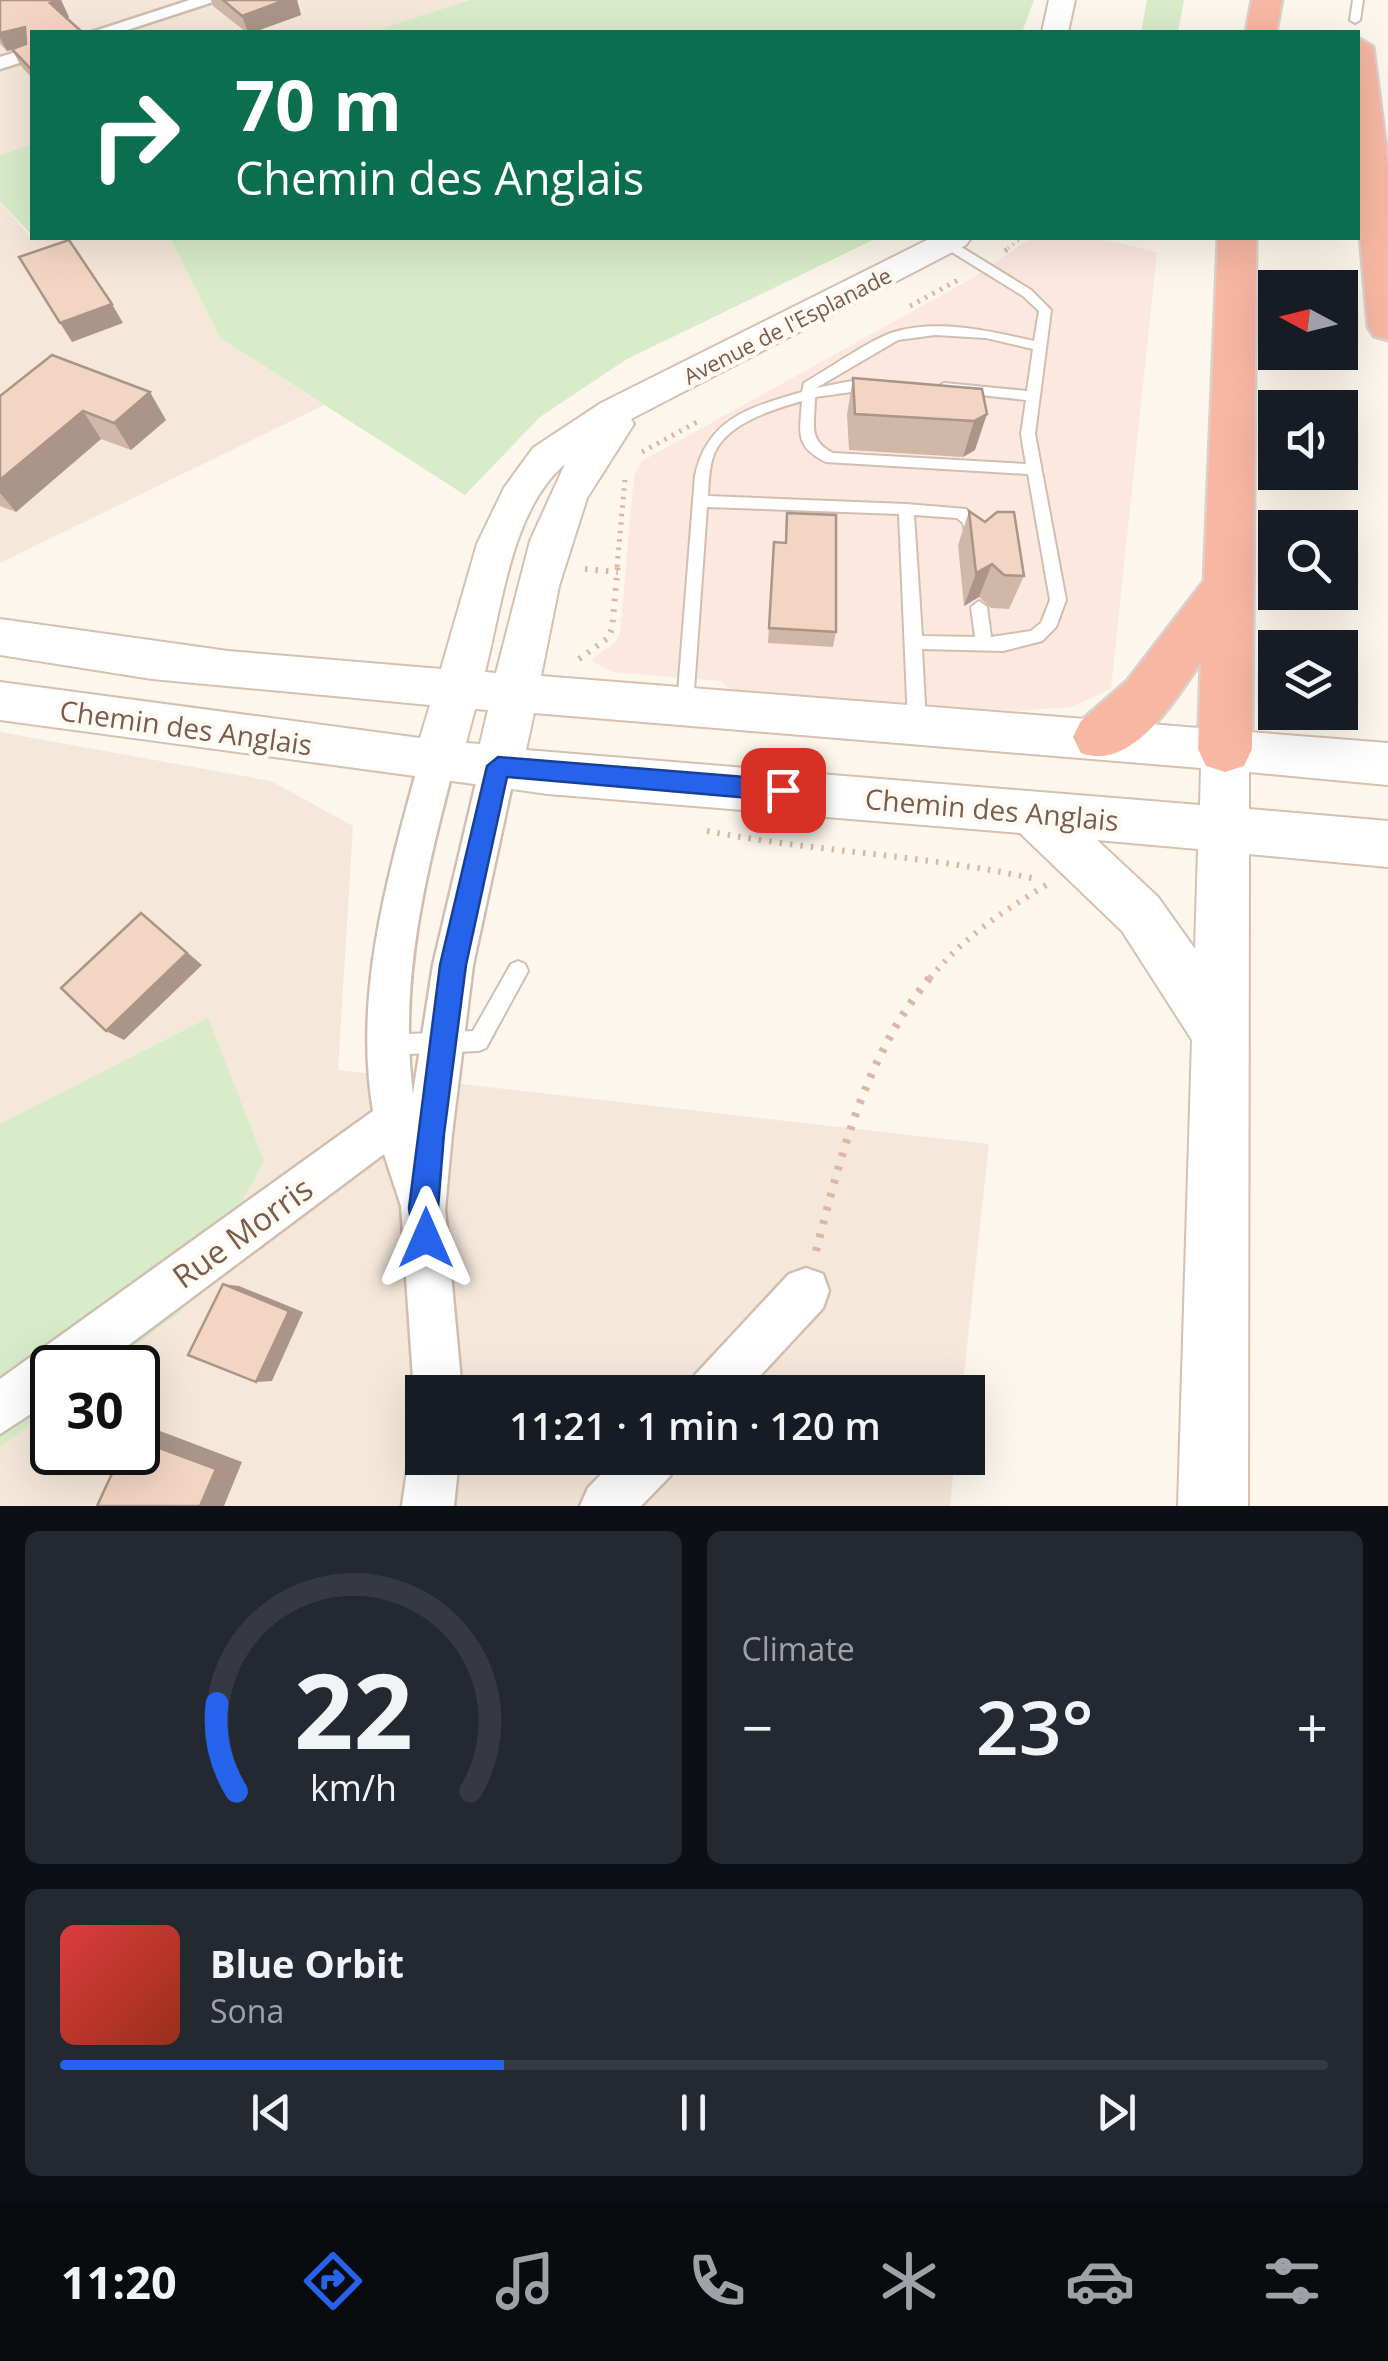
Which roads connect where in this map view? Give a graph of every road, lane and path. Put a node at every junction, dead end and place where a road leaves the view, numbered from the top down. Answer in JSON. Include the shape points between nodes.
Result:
{"nodes":[{"id":1,"x":210,"y":0,"type":"edge"},
{"id":2,"x":1062,"y":0,"type":"edge"},
{"id":3,"x":1267,"y":0,"type":"edge"},
{"id":4,"x":109,"y":30,"type":"edge"},
{"id":5,"x":1055,"y":30,"type":"edge"},
{"id":6,"x":1261,"y":30,"type":"edge"},
{"id":7,"x":30,"y":54,"type":"edge"},
{"id":8,"x":1360,"y":58,"type":"edge"},
{"id":9,"x":0,"y":63,"type":"edge"},
{"id":10,"x":951,"y":240,"type":"edge"},
{"id":11,"x":1019,"y":240,"type":"edge"},
{"id":12,"x":1238,"y":240,"type":"edge"},
{"id":13,"x":998,"y":256,"type":"dead end"},
{"id":14,"x":1388,"y":327,"type":"edge"},
{"id":15,"x":1041,"y":346,"type":"junction"},
{"id":16,"x":672,"y":383,"type":"junction"},
{"id":17,"x":891,"y":385,"type":"edge"},
{"id":18,"x":920,"y":386,"type":"edge"},
{"id":19,"x":808,"y":392,"type":"junction"},
{"id":20,"x":1033,"y":396,"type":"junction"},
{"id":21,"x":686,"y":427,"type":"dead end"},
{"id":22,"x":633,"y":460,"type":"dead end"},
{"id":23,"x":1034,"y":469,"type":"junction"},
{"id":24,"x":627,"y":470,"type":"dead end"},
{"id":25,"x":700,"y":501,"type":"junction"},
{"id":26,"x":906,"y":510,"type":"junction"},
{"id":27,"x":974,"y":546,"type":"edge"},
{"id":28,"x":1230,"y":584,"type":"junction"},
{"id":29,"x":980,"y":607,"type":"edge"},
{"id":30,"x":0,"y":637,"type":"edge"},
{"id":31,"x":914,"y":642,"type":"junction"},
{"id":32,"x":984,"y":644,"type":"junction"},
{"id":33,"x":576,"y":661,"type":"dead end"},
{"id":34,"x":458,"y":689,"type":"junction"},
{"id":35,"x":518,"y":693,"type":"junction"},
{"id":36,"x":0,"y":701,"type":"edge"},
{"id":37,"x":685,"y":705,"type":"junction"},
{"id":38,"x":916,"y":724,"type":"junction"},
{"id":39,"x":1100,"y":737,"type":"junction"},
{"id":40,"x":1226,"y":749,"type":"junction"},
{"id":41,"x":438,"y":758,"type":"junction"},
{"id":42,"x":1388,"y":764,"type":"edge"},
{"id":43,"x":498,"y":766,"type":"junction"},
{"id":44,"x":1034,"y":814,"type":"junction"},
{"id":45,"x":697,"y":829,"type":"dead end"},
{"id":46,"x":1225,"y":830,"type":"junction"},
{"id":47,"x":1388,"y":844,"type":"edge"},
{"id":48,"x":1048,"y":884,"type":"junction"},
{"id":49,"x":1058,"y":890,"type":"dead end"},
{"id":50,"x":518,"y":971,"type":"dead end"},
{"id":51,"x":1222,"y":1034,"type":"junction"},
{"id":52,"x":387,"y":1045,"type":"junction"},
{"id":53,"x":441,"y":1046,"type":"junction"},
{"id":54,"x":415,"y":1114,"type":"junction"},
{"id":55,"x":806,"y":1291,"type":"joint"},
{"id":56,"x":88,"y":1345,"type":"edge"},
{"id":57,"x":437,"y":1375,"type":"edge"},
{"id":58,"x":728,"y":1375,"type":"edge"},
{"id":59,"x":30,"y":1387,"type":"edge"},
{"id":60,"x":0,"y":1409,"type":"edge"},
{"id":61,"x":432,"y":1475,"type":"edge"},
{"id":62,"x":636,"y":1475,"type":"edge"},
{"id":63,"x":428,"y":1506,"type":"edge"},
{"id":64,"x":606,"y":1506,"type":"edge"},
{"id":65,"x":1213,"y":1506,"type":"edge"}],
"edges":[{"from":1,"to":4,"type":"street"},
{"from":2,"to":5,"type":"street"},
{"from":3,"to":6,"type":"highway"},
{"from":7,"to":9,"type":"street"},
{"from":8,"to":14,"type":"highway"},
{"from":10,"to":15,"type":"lane","via":[[1040,303],[1046,319]]},
{"from":10,"to":16,"type":"street","name":"Avenue de l'Esplanade"},
{"from":11,"to":13,"type":"path"},
{"from":12,"to":28,"type":"highway"},
{"from":15,"to":19,"type":"lane","via":[[986,334],[905,332],[818,378]]},
{"from":15,"to":20,"type":"lane"},
{"from":16,"to":34,"type":"street","name":"Avenue de l'Esplanade","via":[[586,428],[537,470],[498,544]]},
{"from":16,"to":35,"type":"street","name":"Avenue de l'Esplanade","via":[[613,426],[572,486],[549,544]]},
{"from":17,"to":19,"type":"lane"},
{"from":18,"to":20,"type":"lane"},
{"from":19,"to":23,"type":"lane","via":[[807,438],[831,458]]},
{"from":19,"to":25,"type":"lane","via":[[718,437],[706,457]]},
{"from":20,"to":23,"type":"lane","via":[[1028,434]]},
{"from":21,"to":22,"type":"path","name":"Avenue de l'Esplanade"},
{"from":23,"to":32,"type":"lane","via":[[1056,614],[1036,636]]},
{"from":24,"to":33,"type":"path","via":[[612,629]]},
{"from":25,"to":26,"type":"lane"},
{"from":25,"to":37,"type":"lane"},
{"from":26,"to":27,"type":"lane","via":[[961,513],[970,521]]},
{"from":26,"to":31,"type":"lane"},
{"from":28,"to":39,"type":"highway","via":[[1146,697]]},
{"from":28,"to":40,"type":"highway"},
{"from":29,"to":32,"type":"lane"},
{"from":30,"to":34,"type":"street","via":[[263,676]]},
{"from":31,"to":32,"type":"lane"},
{"from":31,"to":38,"type":"lane"},
{"from":34,"to":35,"type":"street"},
{"from":34,"to":41,"type":"street","name":"Avenue de l'Esplanade"},
{"from":35,"to":37,"type":"street"},
{"from":35,"to":43,"type":"street","name":"Avenue de l'Esplanade"},
{"from":36,"to":41,"type":"street","name":"Chemin des Anglais"},
{"from":37,"to":38,"type":"street"},
{"from":38,"to":39,"type":"street"},
{"from":39,"to":40,"type":"street"},
{"from":40,"to":42,"type":"street"},
{"from":40,"to":46,"type":"street"},
{"from":41,"to":43,"type":"street","name":"Chemin des Anglais"},
{"from":41,"to":52,"type":"street","via":[[395,940]]},
{"from":43,"to":44,"type":"street","name":"Chemin des Anglais"},
{"from":43,"to":53,"type":"street"},
{"from":44,"to":46,"type":"street","name":"Chemin des Anglais"},
{"from":44,"to":51,"type":"street","via":[[1140,914]]},
{"from":45,"to":48,"type":"path","name":"Chemin des Anglais","via":[[768,844],[1005,870]]},
{"from":46,"to":47,"type":"street","name":"Chemin des Anglais"},
{"from":46,"to":51,"type":"street"},
{"from":48,"to":49,"type":"path","name":"Chemin des Anglais"},
{"from":48,"to":55,"type":"path","via":[[972,934],[902,1010],[858,1103]]},
{"from":50,"to":53,"type":"lane","via":[[479,1042]]},
{"from":51,"to":65,"type":"street"},
{"from":52,"to":53,"type":"lane"},
{"from":52,"to":54,"type":"street"},
{"from":53,"to":54,"type":"street"},
{"from":54,"to":56,"type":"street","name":"Rue Morris"},
{"from":54,"to":57,"type":"street"},
{"from":55,"to":58,"type":"street"},
{"from":59,"to":60,"type":"street","name":"Rue Morris"},
{"from":61,"to":63,"type":"street"},
{"from":62,"to":64,"type":"street"}]}
